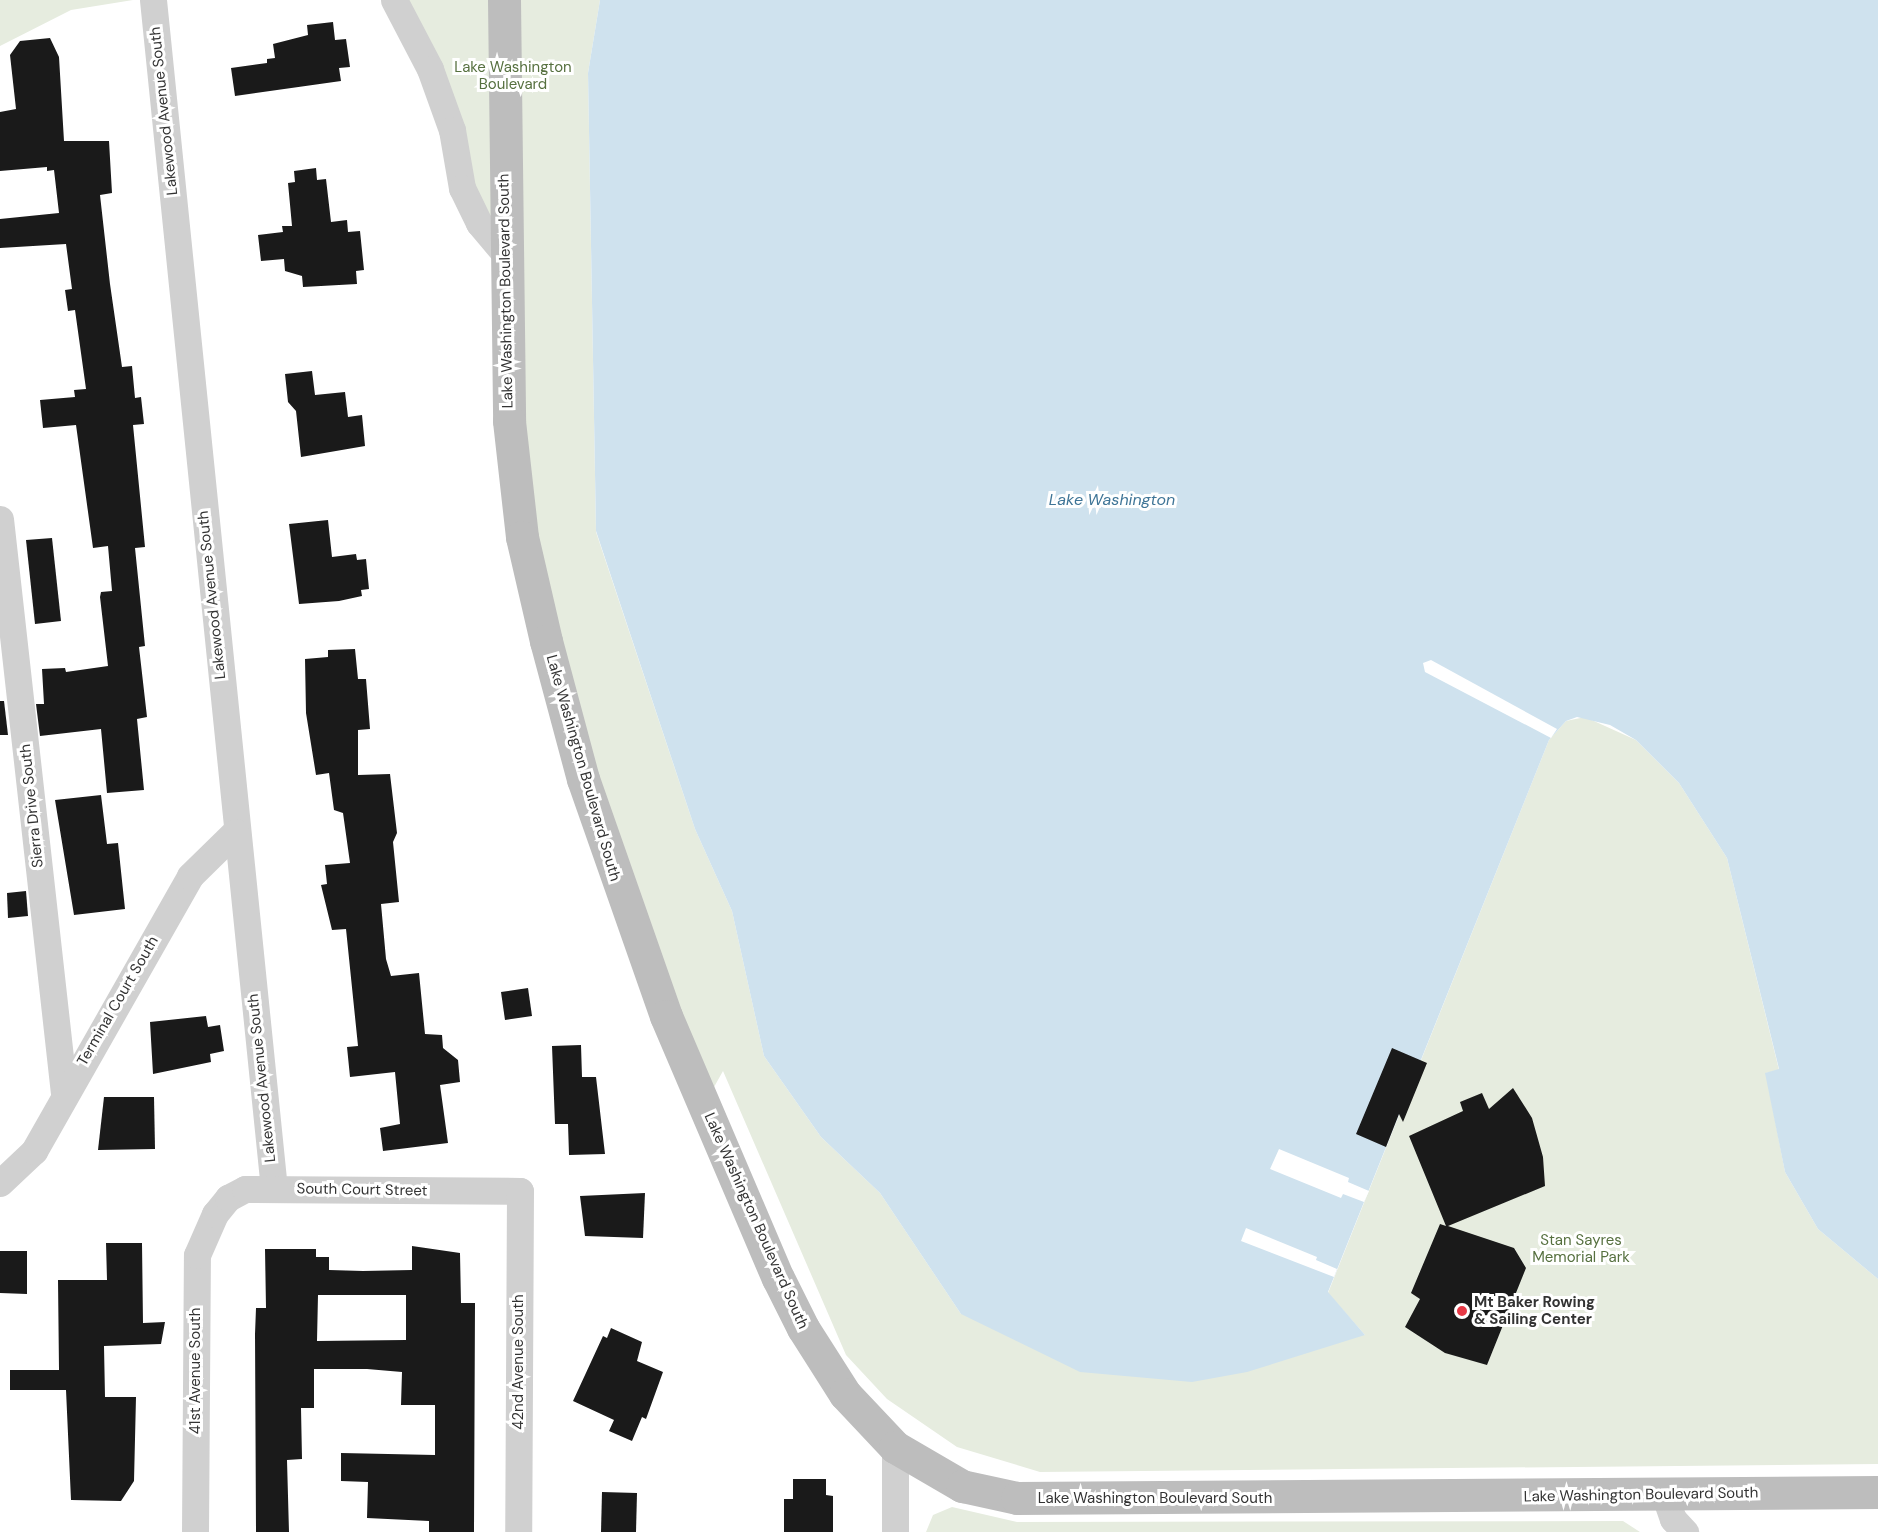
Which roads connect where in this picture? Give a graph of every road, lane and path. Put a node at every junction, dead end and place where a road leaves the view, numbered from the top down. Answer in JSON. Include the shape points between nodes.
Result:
{"nodes":[{"id":1,"x":153,"y":0,"type":"edge"},
{"id":2,"x":394,"y":0,"type":"edge"},
{"id":3,"x":504,"y":0,"type":"edge"},
{"id":4,"x":504,"y":254,"type":"junction"},
{"id":5,"x":0,"y":519,"type":"edge"},
{"id":6,"x":235,"y":832,"type":"junction"},
{"id":7,"x":64,"y":1094,"type":"junction"},
{"id":8,"x":5,"y":1180,"type":"edge"},
{"id":9,"x":274,"y":1189,"type":"junction"},
{"id":10,"x":520,"y":1191,"type":"joint"},
{"id":11,"x":215,"y":1214,"type":"joint"},
{"id":12,"x":895,"y":1448,"type":"junction"},
{"id":13,"x":1878,"y":1492,"type":"edge"},
{"id":14,"x":1665,"y":1496,"type":"junction"},
{"id":15,"x":195,"y":1532,"type":"edge"},
{"id":16,"x":518,"y":1532,"type":"edge"},
{"id":17,"x":895,"y":1532,"type":"edge"},
{"id":18,"x":1685,"y":1532,"type":"edge"}],
"edges":[{"from":1,"to":6,"type":"street","name":"Lakewood Avenue South"},
{"from":2,"to":4,"type":"street","via":[[430,69],[452,130],[462,188],[479,223]]},
{"from":3,"to":4,"type":"main road","name":"Lake Washington Boulevard South"},
{"from":4,"to":12,"type":"main road","name":"Lake Washington Boulevard South","via":[[509,421],[522,537],[583,779],[621,899],[666,1016],[803,1328],[845,1394]]},
{"from":5,"to":7,"type":"street","name":"Sierra Drive South"},
{"from":6,"to":7,"type":"street","name":"Terminal Court South","via":[[190,876]]},
{"from":6,"to":9,"type":"street","name":"Lakewood Avenue South"},
{"from":7,"to":8,"type":"street","name":"Terminal Court South","via":[[34,1151]]},
{"from":9,"to":10,"type":"street","name":"South Court Street"},
{"from":9,"to":11,"type":"street","name":"South Court Street","via":[[246,1189],[228,1198]]},
{"from":10,"to":16,"type":"street","name":"42nd Avenue South"},
{"from":11,"to":15,"type":"street","name":"41st Avenue South","via":[[196,1255]]},
{"from":12,"to":14,"type":"main road","name":"Lake Washington Boulevard South","via":[[962,1485],[1017,1498]]},
{"from":12,"to":17,"type":"street"},
{"from":13,"to":14,"type":"main road","name":"Lake Washington Boulevard South"},
{"from":14,"to":18,"type":"street","via":[[1673,1519]]}]}
